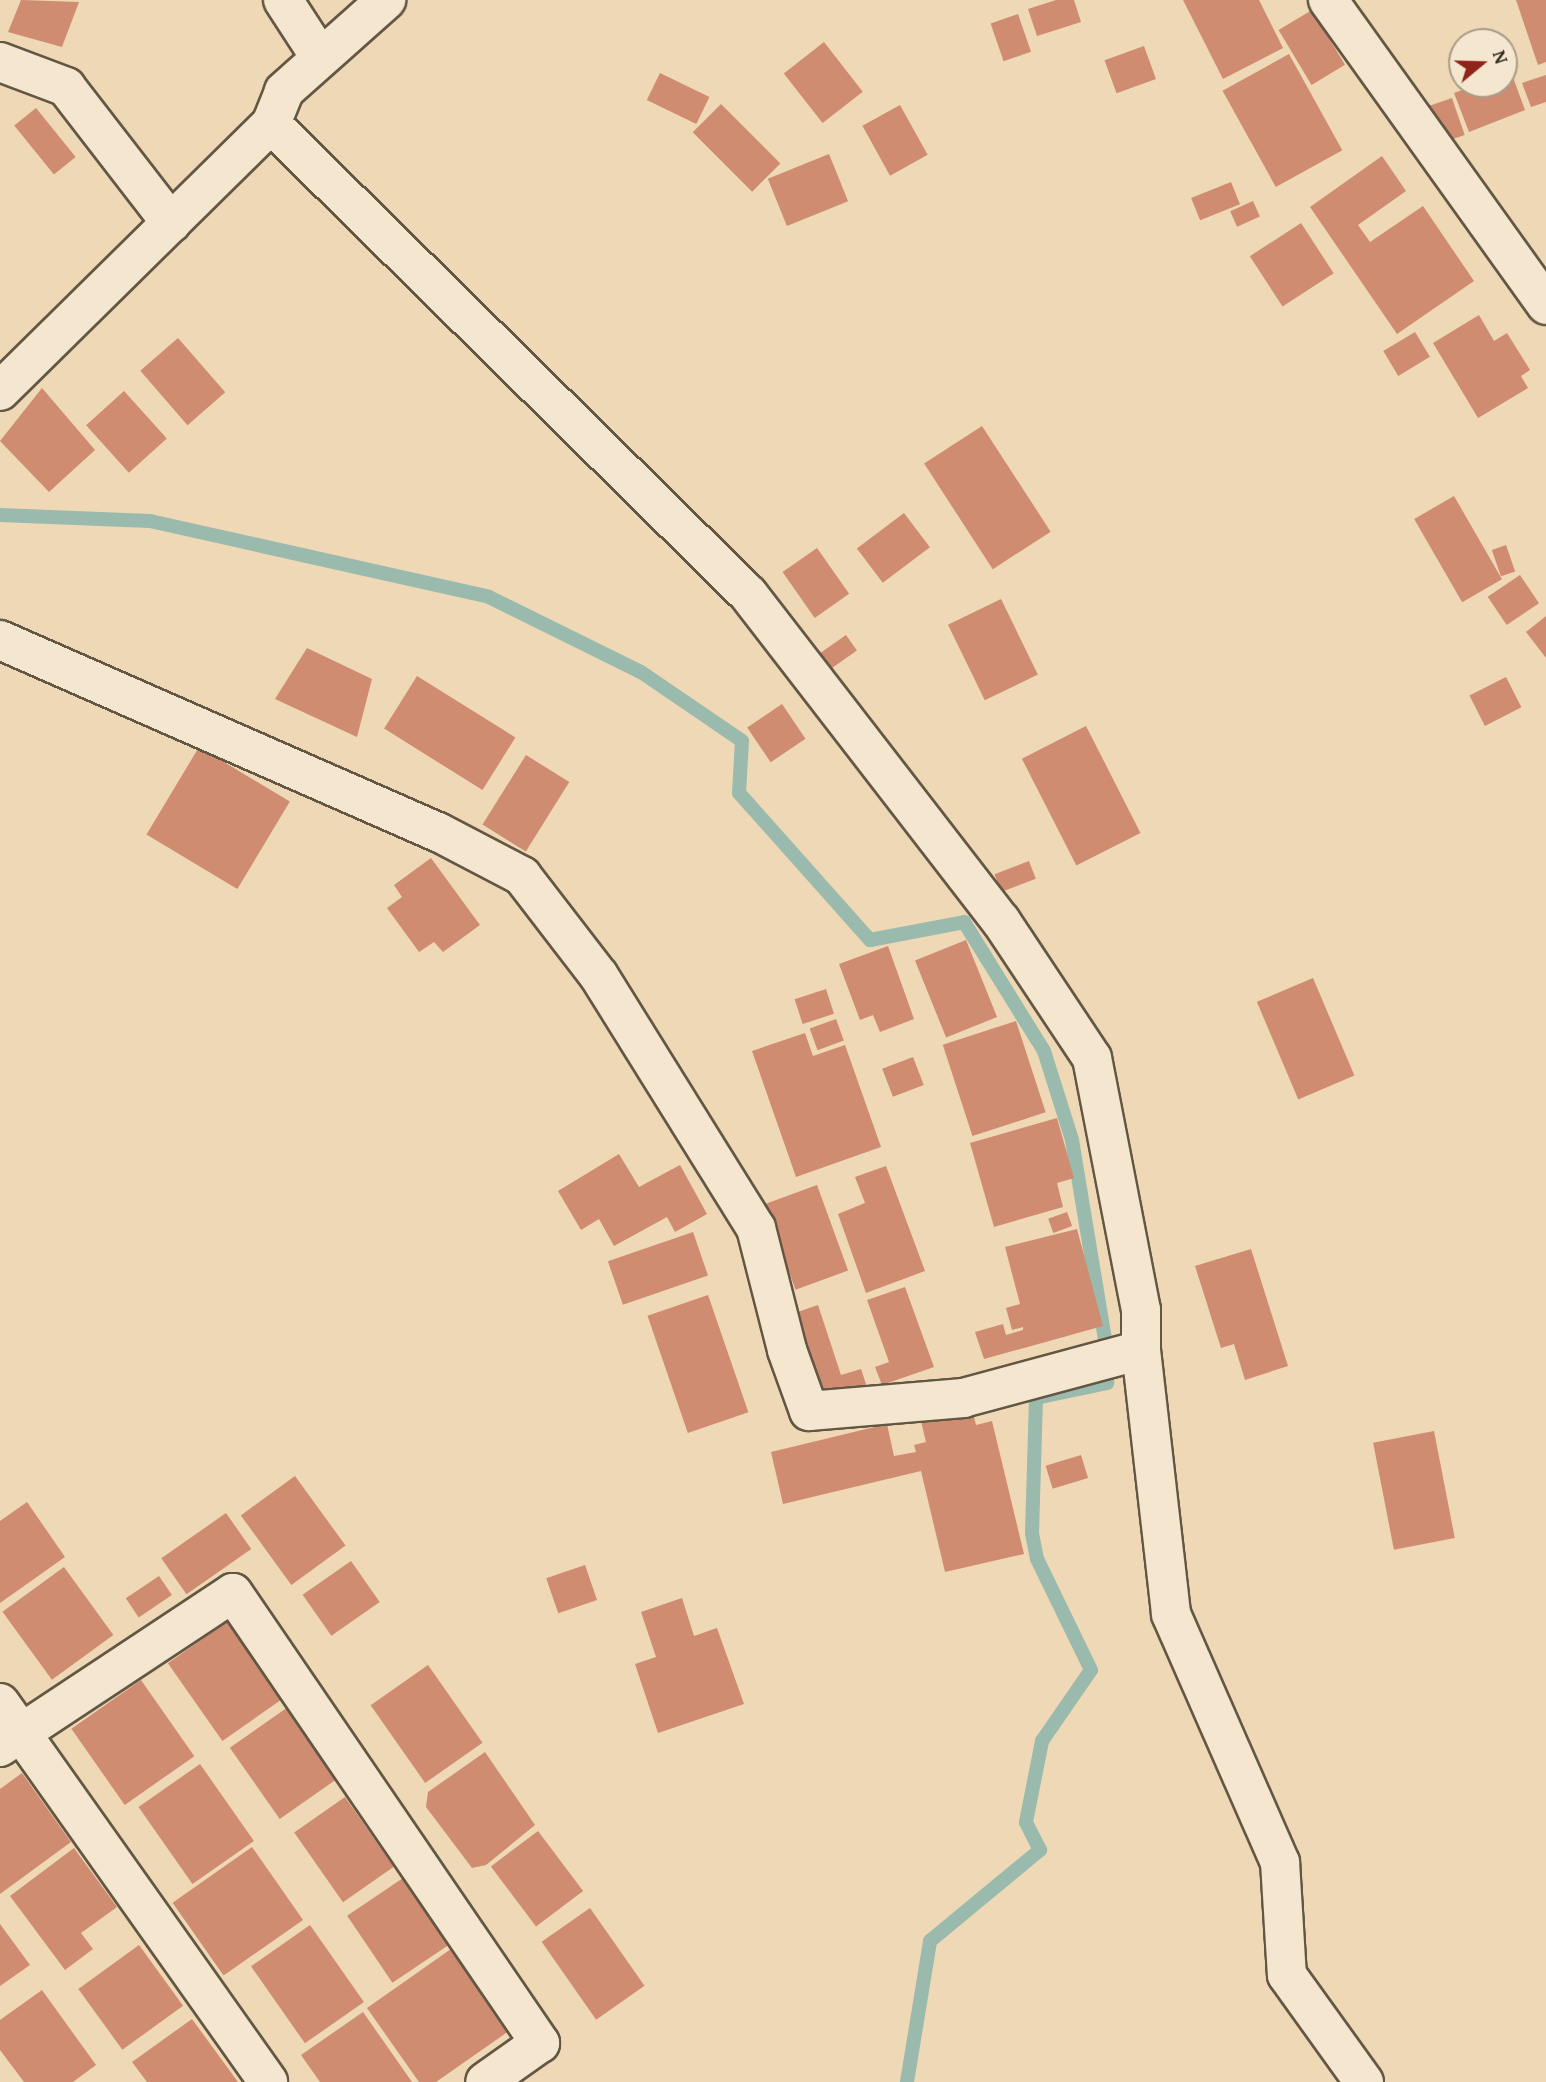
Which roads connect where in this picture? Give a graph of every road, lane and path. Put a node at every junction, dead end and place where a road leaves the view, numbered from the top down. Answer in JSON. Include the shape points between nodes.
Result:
{"nodes":[{"id":1,"x":283,"y":0,"type":"edge"},
{"id":2,"x":386,"y":0,"type":"edge"},
{"id":3,"x":1328,"y":0,"type":"edge"},
{"id":4,"x":320,"y":57,"type":"junction"},
{"id":5,"x":0,"y":62,"type":"edge"},
{"id":6,"x":271,"y":124,"type":"junction"},
{"id":7,"x":171,"y":223,"type":"junction"},
{"id":8,"x":1544,"y":299,"type":"edge"},
{"id":9,"x":3,"y":380,"type":"edge"},
{"id":10,"x":0,"y":640,"type":"edge"},
{"id":11,"x":1141,"y":1350,"type":"junction"},
{"id":12,"x":7,"y":1728,"type":"edge"},
{"id":13,"x":268,"y":2082,"type":"edge"},
{"id":14,"x":485,"y":2082,"type":"edge"},
{"id":15,"x":1364,"y":2082,"type":"edge"}],
"edges":[{"from":1,"to":4,"type":"street"},
{"from":2,"to":4,"type":"street"},
{"from":3,"to":8,"type":"street"},
{"from":4,"to":6,"type":"street","via":[[284,91]]},
{"from":5,"to":7,"type":"street","via":[[66,87]]},
{"from":6,"to":7,"type":"street"},
{"from":6,"to":11,"type":"street","via":[[748,594],[1001,921],[1092,1058],[1141,1310]]},
{"from":7,"to":9,"type":"street"},
{"from":10,"to":11,"type":"street","via":[[438,832],[522,876],[599,976],[757,1228],[787,1350],[809,1411],[963,1398]]},
{"from":11,"to":15,"type":"street","via":[[1171,1614],[1280,1862],[1287,1975]]},
{"from":12,"to":13,"type":"street"},
{"from":12,"to":14,"type":"street","via":[[233,1593],[540,2043]]}]}
